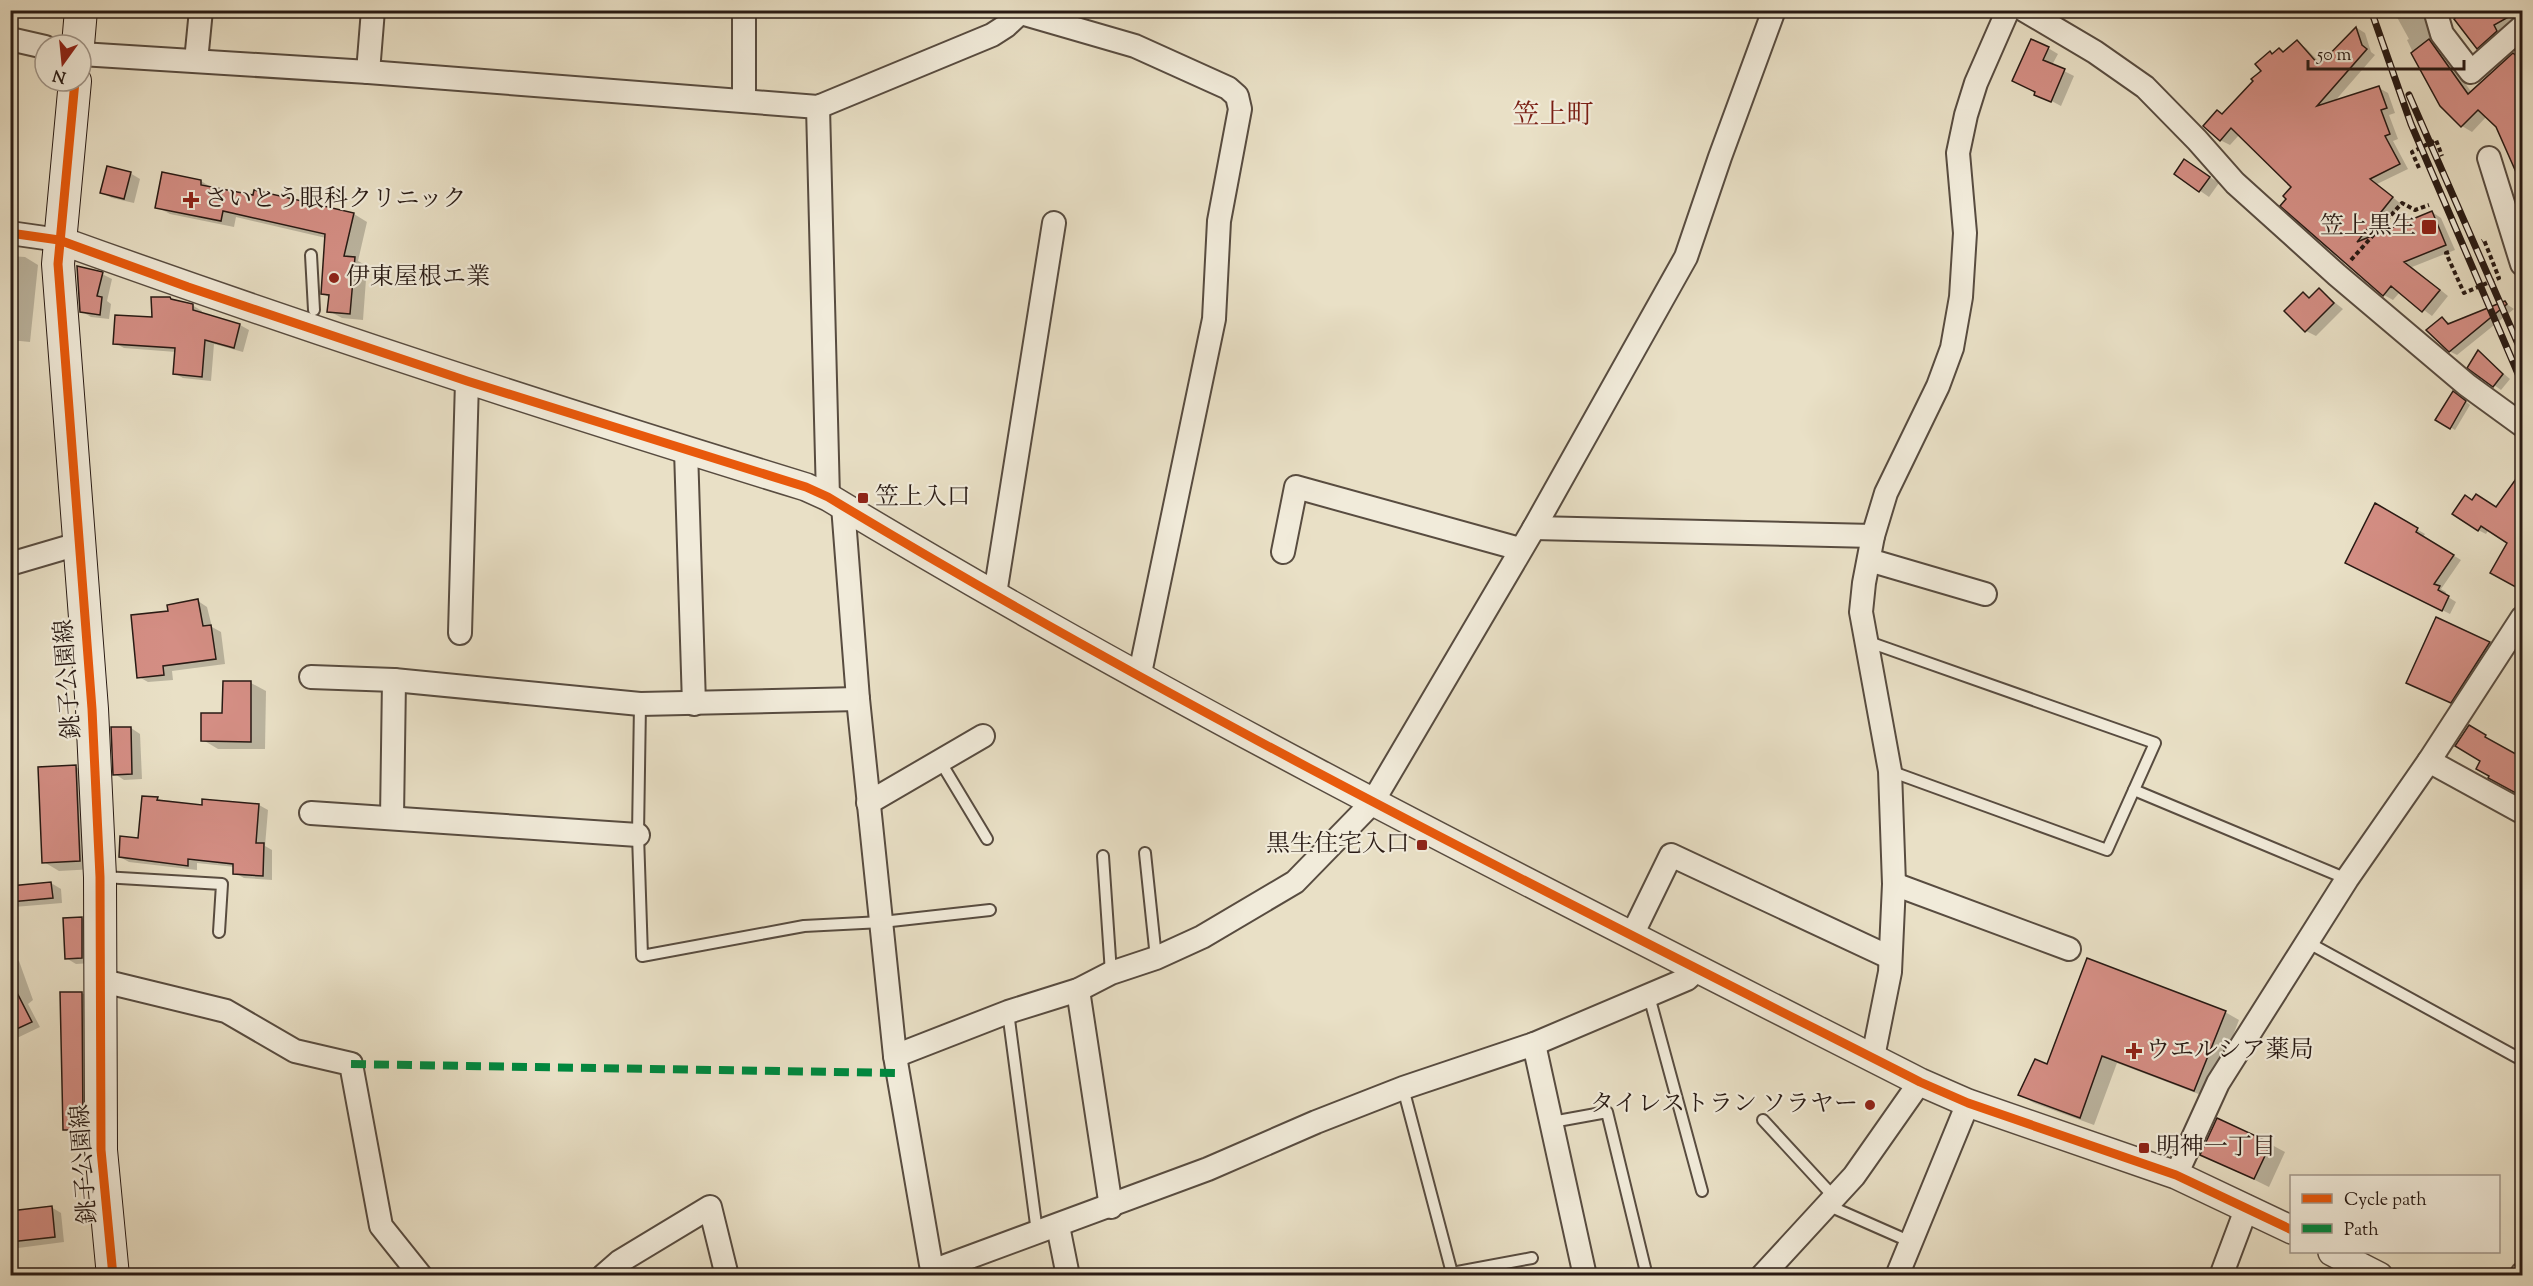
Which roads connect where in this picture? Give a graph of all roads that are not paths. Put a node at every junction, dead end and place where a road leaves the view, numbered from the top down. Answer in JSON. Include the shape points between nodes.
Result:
{"nodes":[{"id":1,"x":81,"y":10,"type":"edge"},
{"id":2,"x":201,"y":10,"type":"edge"},
{"id":3,"x":373,"y":10,"type":"edge"},
{"id":4,"x":744,"y":10,"type":"edge"},
{"id":5,"x":1774,"y":10,"type":"edge"},
{"id":6,"x":2008,"y":10,"type":"edge"},
{"id":7,"x":2024,"y":10,"type":"edge"},
{"id":8,"x":2435,"y":10,"type":"edge"},
{"id":9,"x":1022,"y":12,"type":"edge"},
{"id":10,"x":2523,"y":27,"type":"edge"},
{"id":11,"x":79,"y":33,"type":"edge"},
{"id":12,"x":10,"y":39,"type":"edge"},
{"id":13,"x":33,"y":44,"type":"edge"},
{"id":14,"x":93,"y":55,"type":"edge"},
{"id":15,"x":196,"y":61,"type":"junction"},
{"id":16,"x":368,"y":72,"type":"junction"},
{"id":17,"x":74,"y":93,"type":"edge"},
{"id":18,"x":744,"y":100,"type":"junction"},
{"id":19,"x":818,"y":107,"type":"junction"},
{"id":20,"x":2488,"y":158,"type":"dead end"},
{"id":21,"x":1054,"y":223,"type":"dead end"},
{"id":22,"x":10,"y":233,"type":"edge"},
{"id":23,"x":59,"y":240,"type":"junction"},
{"id":24,"x":311,"y":255,"type":"dead end"},
{"id":25,"x":2523,"y":264,"type":"edge"},
{"id":26,"x":314,"y":310,"type":"dead end"},
{"id":27,"x":467,"y":381,"type":"junction"},
{"id":28,"x":2523,"y":425,"type":"edge"},
{"id":29,"x":686,"y":450,"type":"junction"},
{"id":30,"x":836,"y":501,"type":"junction"},
{"id":31,"x":1534,"y":528,"type":"junction"},
{"id":32,"x":1873,"y":536,"type":"junction"},
{"id":33,"x":78,"y":544,"type":"junction"},
{"id":34,"x":1520,"y":549,"type":"junction"},
{"id":35,"x":1283,"y":552,"type":"dead end"},
{"id":36,"x":1869,"y":560,"type":"junction"},
{"id":37,"x":10,"y":564,"type":"edge"},
{"id":38,"x":995,"y":594,"type":"junction"},
{"id":39,"x":1985,"y":594,"type":"dead end"},
{"id":40,"x":2523,"y":618,"type":"edge"},
{"id":41,"x":460,"y":633,"type":"dead end"},
{"id":42,"x":1866,"y":641,"type":"junction"},
{"id":43,"x":311,"y":677,"type":"dead end"},
{"id":44,"x":1139,"y":678,"type":"junction"},
{"id":45,"x":394,"y":680,"type":"junction"},
{"id":46,"x":858,"y":699,"type":"junction"},
{"id":47,"x":640,"y":704,"type":"junction"},
{"id":48,"x":694,"y":704,"type":"junction"},
{"id":49,"x":983,"y":736,"type":"dead end"},
{"id":50,"x":940,"y":761,"type":"junction"},
{"id":51,"x":2429,"y":761,"type":"junction"},
{"id":52,"x":1890,"y":771,"type":"junction"},
{"id":53,"x":2134,"y":790,"type":"junction"},
{"id":54,"x":868,"y":803,"type":"junction"},
{"id":55,"x":1372,"y":803,"type":"junction"},
{"id":56,"x":2523,"y":812,"type":"edge"},
{"id":57,"x":311,"y":813,"type":"dead end"},
{"id":58,"x":392,"y":818,"type":"junction"},
{"id":59,"x":638,"y":835,"type":"junction"},
{"id":60,"x":987,"y":839,"type":"dead end"},
{"id":61,"x":1145,"y":854,"type":"dead end"},
{"id":62,"x":1103,"y":856,"type":"dead end"},
{"id":63,"x":100,"y":877,"type":"junction"},
{"id":64,"x":2347,"y":879,"type":"junction"},
{"id":65,"x":1894,"y":885,"type":"junction"},
{"id":66,"x":990,"y":910,"type":"dead end"},
{"id":67,"x":882,"y":922,"type":"junction"},
{"id":68,"x":219,"y":932,"type":"dead end"},
{"id":69,"x":1632,"y":935,"type":"junction"},
{"id":70,"x":2307,"y":942,"type":"junction"},
{"id":71,"x":2069,"y":949,"type":"dead end"},
{"id":72,"x":1890,"y":957,"type":"junction"},
{"id":73,"x":1156,"y":958,"type":"junction"},
{"id":74,"x":1699,"y":968,"type":"junction"},
{"id":75,"x":1112,"y":974,"type":"junction"},
{"id":76,"x":99,"y":980,"type":"junction"},
{"id":77,"x":1078,"y":990,"type":"junction"},
{"id":78,"x":1649,"y":996,"type":"junction"},
{"id":79,"x":1008,"y":1012,"type":"junction"},
{"id":80,"x":1533,"y":1044,"type":"junction"},
{"id":81,"x":894,"y":1056,"type":"junction"},
{"id":82,"x":1873,"y":1057,"type":"junction"},
{"id":83,"x":2523,"y":1060,"type":"edge"},
{"id":84,"x":1920,"y":1082,"type":"junction"},
{"id":85,"x":1403,"y":1088,"type":"junction"},
{"id":86,"x":1968,"y":1103,"type":"junction"},
{"id":87,"x":1763,"y":1120,"type":"dead end"},
{"id":88,"x":1552,"y":1122,"type":"junction"},
{"id":89,"x":2176,"y":1176,"type":"junction"},
{"id":90,"x":1701,"y":1191,"type":"dead end"},
{"id":91,"x":1831,"y":1201,"type":"junction"},
{"id":92,"x":1111,"y":1207,"type":"junction"},
{"id":93,"x":2247,"y":1207,"type":"junction"},
{"id":94,"x":1048,"y":1229,"type":"junction"},
{"id":95,"x":2290,"y":1229,"type":"edge"},
{"id":96,"x":1911,"y":1242,"type":"junction"},
{"id":97,"x":2336,"y":1253,"type":"edge"},
{"id":98,"x":1532,"y":1258,"type":"dead end"},
{"id":99,"x":933,"y":1273,"type":"edge"},
{"id":100,"x":113,"y":1275,"type":"edge"},
{"id":101,"x":420,"y":1275,"type":"edge"},
{"id":102,"x":603,"y":1275,"type":"edge"},
{"id":103,"x":727,"y":1275,"type":"edge"},
{"id":104,"x":1068,"y":1275,"type":"edge"},
{"id":105,"x":1585,"y":1275,"type":"edge"},
{"id":106,"x":1647,"y":1275,"type":"edge"},
{"id":107,"x":1762,"y":1275,"type":"edge"},
{"id":108,"x":1897,"y":1275,"type":"edge"},
{"id":109,"x":2221,"y":1275,"type":"edge"},
{"id":110,"x":2379,"y":1275,"type":"edge"}],
"edges":[{"from":1,"to":11,"type":"main road"},
{"from":2,"to":15,"type":"street"},
{"from":3,"to":16,"type":"street"},
{"from":4,"to":18,"type":"street"},
{"from":5,"to":31,"type":"street","via":[[1686,257]]},
{"from":6,"to":32,"type":"street","via":[[1976,84],[1958,153],[1965,233],[1961,297],[1952,348],[1938,386],[1886,493]]},
{"from":7,"to":28,"type":"street","via":[[2145,87],[2235,183],[2337,275],[2467,384]]},
{"from":8,"to":10,"type":"street","via":[[2442,34],[2471,72]]},
{"from":9,"to":19,"type":"street","via":[[992,35]]},
{"from":9,"to":44,"type":"street","via":[[1135,46],[1228,88],[1237,96],[1240,109],[1219,221],[1214,319]]},
{"from":12,"to":13,"type":"street"},
{"from":14,"to":15,"type":"street"},
{"from":15,"to":16,"type":"street"},
{"from":16,"to":18,"type":"street"},
{"from":17,"to":23,"type":"main road","name":"銚子公園線"},
{"from":18,"to":19,"type":"street"},
{"from":19,"to":30,"type":"street"},
{"from":20,"to":25,"type":"street"},
{"from":21,"to":38,"type":"street"},
{"from":22,"to":23,"type":"street"},
{"from":23,"to":27,"type":"street"},
{"from":23,"to":33,"type":"main road","name":"銚子公園線"},
{"from":24,"to":26,"type":"lane"},
{"from":27,"to":29,"type":"street"},
{"from":27,"to":41,"type":"street"},
{"from":29,"to":30,"type":"street","via":[[806,487]]},
{"from":29,"to":48,"type":"street"},
{"from":30,"to":38,"type":"street"},
{"from":30,"to":46,"type":"street"},
{"from":31,"to":32,"type":"street"},
{"from":31,"to":34,"type":"street"},
{"from":32,"to":36,"type":"street"},
{"from":33,"to":37,"type":"street"},
{"from":33,"to":63,"type":"main road","name":"銚子公園線","via":[[92,709]]},
{"from":34,"to":35,"type":"street","via":[[1296,487]]},
{"from":34,"to":55,"type":"street"},
{"from":36,"to":39,"type":"street"},
{"from":36,"to":42,"type":"street","via":[[1861,612]]},
{"from":38,"to":44,"type":"street"},
{"from":40,"to":51,"type":"street"},
{"from":42,"to":52,"type":"street"},
{"from":42,"to":53,"type":"lane","via":[[2155,743]]},
{"from":43,"to":45,"type":"street"},
{"from":44,"to":55,"type":"street"},
{"from":45,"to":47,"type":"street"},
{"from":45,"to":58,"type":"street"},
{"from":46,"to":48,"type":"street"},
{"from":46,"to":54,"type":"street"},
{"from":47,"to":48,"type":"street"},
{"from":47,"to":59,"type":"lane"},
{"from":49,"to":50,"type":"street"},
{"from":50,"to":54,"type":"street"},
{"from":50,"to":60,"type":"lane"},
{"from":51,"to":56,"type":"street"},
{"from":51,"to":64,"type":"street"},
{"from":52,"to":53,"type":"lane","via":[[2107,849]]},
{"from":52,"to":65,"type":"street"},
{"from":53,"to":64,"type":"lane"},
{"from":54,"to":67,"type":"street"},
{"from":55,"to":69,"type":"street"},
{"from":55,"to":73,"type":"street","via":[[1295,882],[1202,937]]},
{"from":57,"to":58,"type":"street"},
{"from":58,"to":59,"type":"street"},
{"from":59,"to":67,"type":"lane","via":[[642,956],[804,926]]},
{"from":61,"to":73,"type":"lane"},
{"from":62,"to":75,"type":"lane"},
{"from":63,"to":68,"type":"lane","via":[[222,885]]},
{"from":63,"to":76,"type":"main road","name":"銚子公園線"},
{"from":64,"to":70,"type":"street"},
{"from":65,"to":71,"type":"street"},
{"from":65,"to":72,"type":"street"},
{"from":66,"to":67,"type":"lane"},
{"from":67,"to":81,"type":"street"},
{"from":69,"to":72,"type":"street","via":[[1671,855]]},
{"from":69,"to":74,"type":"street"},
{"from":70,"to":83,"type":"lane"},
{"from":70,"to":89,"type":"street","via":[[2218,1083]]},
{"from":72,"to":82,"type":"street"},
{"from":73,"to":75,"type":"street"},
{"from":74,"to":78,"type":"street","via":[[1687,979]]},
{"from":74,"to":82,"type":"street"},
{"from":75,"to":77,"type":"street"},
{"from":76,"to":100,"type":"main road","name":"銚子公園線","via":[[101,1150]]},
{"from":76,"to":101,"type":"street","via":[[226,1011],[295,1051],[351,1064],[381,1226]]},
{"from":77,"to":79,"type":"street"},
{"from":77,"to":92,"type":"street"},
{"from":78,"to":80,"type":"street"},
{"from":78,"to":90,"type":"lane"},
{"from":79,"to":81,"type":"street"},
{"from":79,"to":94,"type":"lane"},
{"from":80,"to":85,"type":"street"},
{"from":80,"to":88,"type":"street"},
{"from":81,"to":99,"type":"street"},
{"from":82,"to":84,"type":"street"},
{"from":84,"to":86,"type":"street"},
{"from":84,"to":91,"type":"street","via":[[1854,1176]]},
{"from":85,"to":92,"type":"street"},
{"from":85,"to":98,"type":"lane","via":[[1452,1274]]},
{"from":86,"to":89,"type":"street"},
{"from":86,"to":96,"type":"street"},
{"from":87,"to":91,"type":"lane"},
{"from":88,"to":105,"type":"street"},
{"from":88,"to":106,"type":"lane","via":[[1607,1112]]},
{"from":89,"to":93,"type":"street"},
{"from":91,"to":96,"type":"lane"},
{"from":91,"to":107,"type":"street"},
{"from":92,"to":94,"type":"street"},
{"from":93,"to":95,"type":"street"},
{"from":93,"to":109,"type":"street"},
{"from":94,"to":99,"type":"street"},
{"from":94,"to":104,"type":"street"},
{"from":96,"to":108,"type":"street"},
{"from":97,"to":110,"type":"street"},
{"from":102,"to":103,"type":"street","via":[[710,1207]]}]}
